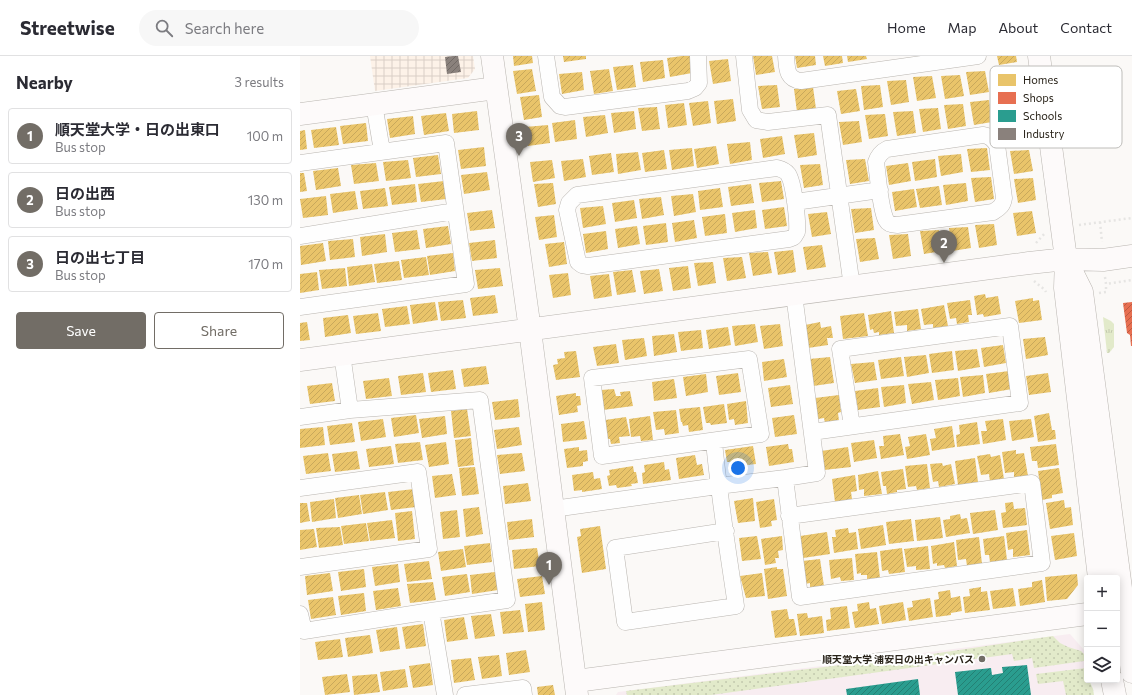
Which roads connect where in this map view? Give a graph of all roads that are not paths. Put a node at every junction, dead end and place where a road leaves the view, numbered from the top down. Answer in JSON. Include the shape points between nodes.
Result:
{"nodes":[{"id":1,"x":492,"y":56,"type":"edge"},
{"id":2,"x":546,"y":56,"type":"edge"},
{"id":3,"x":698,"y":56,"type":"edge"},
{"id":4,"x":744,"y":56,"type":"edge"},
{"id":5,"x":786,"y":56,"type":"edge"},
{"id":6,"x":978,"y":56,"type":"edge"},
{"id":7,"x":1039,"y":56,"type":"edge"},
{"id":8,"x":1040,"y":66,"type":"edge"},
{"id":9,"x":496,"y":88,"type":"junction"},
{"id":10,"x":374,"y":104,"type":"junction"},
{"id":11,"x":300,"y":114,"type":"edge"},
{"id":12,"x":990,"y":137,"type":"edge"},
{"id":13,"x":997,"y":148,"type":"edge"},
{"id":14,"x":1051,"y":148,"type":"edge"},
{"id":15,"x":382,"y":151,"type":"junction"},
{"id":16,"x":300,"y":163,"type":"edge"},
{"id":17,"x":880,"y":190,"type":"junction"},
{"id":18,"x":840,"y":196,"type":"junction"},
{"id":19,"x":795,"y":202,"type":"junction"},
{"id":20,"x":455,"y":211,"type":"junction"},
{"id":21,"x":300,"y":236,"type":"edge"},
{"id":22,"x":1132,"y":241,"type":"edge"},
{"id":23,"x":1132,"y":256,"type":"edge"},
{"id":24,"x":1066,"y":259,"type":"junction"},
{"id":25,"x":852,"y":287,"type":"junction"},
{"id":26,"x":794,"y":294,"type":"junction"},
{"id":27,"x":300,"y":307,"type":"edge"},
{"id":28,"x":530,"y":330,"type":"junction"},
{"id":29,"x":342,"y":354,"type":"junction"},
{"id":30,"x":300,"y":360,"type":"edge"},
{"id":31,"x":350,"y":410,"type":"junction"},
{"id":32,"x":300,"y":417,"type":"edge"},
{"id":33,"x":852,"y":426,"type":"junction"},
{"id":34,"x":812,"y":432,"type":"junction"},
{"id":35,"x":714,"y":441,"type":"junction"},
{"id":36,"x":785,"y":478,"type":"junction"},
{"id":37,"x":718,"y":486,"type":"junction"},
{"id":38,"x":300,"y":488,"type":"edge"},
{"id":39,"x":552,"y":509,"type":"junction"},
{"id":40,"x":789,"y":516,"type":"junction"},
{"id":41,"x":726,"y":531,"type":"junction"},
{"id":42,"x":300,"y":567,"type":"edge"},
{"id":43,"x":1098,"y":575,"type":"edge"},
{"id":44,"x":1124,"y":609,"type":"edge"},
{"id":45,"x":432,"y":611,"type":"junction"},
{"id":46,"x":300,"y":614,"type":"edge"},
{"id":47,"x":1084,"y":614,"type":"edge"},
{"id":48,"x":1132,"y":672,"type":"edge"},
{"id":49,"x":1112,"y":683,"type":"edge"},
{"id":50,"x":577,"y":688,"type":"edge"},
{"id":51,"x":445,"y":695,"type":"edge"},
{"id":52,"x":465,"y":695,"type":"edge"},
{"id":53,"x":524,"y":695,"type":"edge"},
{"id":54,"x":1114,"y":695,"type":"edge"}],
"edges":[{"from":1,"to":9,"type":"street"},
{"from":2,"to":3,"type":"street","via":[[552,97],[560,106],[565,107],[688,91],[699,83]]},
{"from":4,"to":18,"type":"street","via":[[750,110],[756,120],[768,122],[828,115]]},
{"from":5,"to":6,"type":"street","via":[[790,76],[801,81]]},
{"from":7,"to":8,"type":"street"},
{"from":9,"to":10,"type":"street"},
{"from":9,"to":28,"type":"street"},
{"from":10,"to":11,"type":"street"},
{"from":10,"to":15,"type":"street"},
{"from":12,"to":17,"type":"street","via":[[983,135],[882,151],[876,162]]},
{"from":13,"to":17,"type":"street","via":[[1004,198],[1003,203],[993,212],[891,224],[886,221]]},
{"from":14,"to":24,"type":"street"},
{"from":15,"to":16,"type":"street"},
{"from":15,"to":20,"type":"street","via":[[446,143]]},
{"from":17,"to":18,"type":"street"},
{"from":18,"to":19,"type":"street"},
{"from":18,"to":25,"type":"street"},
{"from":19,"to":19,"type":"street","via":[[797,232],[789,239],[588,266],[578,262],[567,210],[577,195],[777,168],[787,173]]},
{"from":20,"to":21,"type":"street"},
{"from":20,"to":27,"type":"street","via":[[466,284]]},
{"from":22,"to":24,"type":"street","via":[[1102,245]]},
{"from":23,"to":24,"type":"street","via":[[1104,260]]},
{"from":24,"to":25,"type":"street"},
{"from":24,"to":43,"type":"street","via":[[1065,288]]},
{"from":24,"to":44,"type":"street","via":[[1082,292]]},
{"from":25,"to":26,"type":"street"},
{"from":26,"to":28,"type":"street"},
{"from":26,"to":34,"type":"street"},
{"from":28,"to":29,"type":"street"},
{"from":28,"to":39,"type":"street"},
{"from":29,"to":30,"type":"street"},
{"from":29,"to":31,"type":"street"},
{"from":31,"to":32,"type":"street"},
{"from":31,"to":45,"type":"street","via":[[480,400],[507,600]]},
{"from":33,"to":33,"type":"street","via":[[840,348],[1010,326],[1020,404]]},
{"from":33,"to":34,"type":"street"},
{"from":34,"to":36,"type":"street","via":[[817,473]]},
{"from":35,"to":35,"type":"street","via":[[761,434],[749,359],[592,378],[602,456]]},
{"from":35,"to":37,"type":"street"},
{"from":36,"to":37,"type":"street"},
{"from":36,"to":40,"type":"street"},
{"from":37,"to":39,"type":"street"},
{"from":37,"to":41,"type":"street"},
{"from":38,"to":42,"type":"street","via":[[418,472],[429,549]]},
{"from":39,"to":50,"type":"street"},
{"from":40,"to":40,"type":"street","via":[[800,597],[1042,563],[1032,483]]},
{"from":41,"to":41,"type":"street","via":[[736,606],[625,622],[615,548]]},
{"from":44,"to":48,"type":"street"},
{"from":45,"to":46,"type":"street","via":[[304,631]]},
{"from":45,"to":51,"type":"street"},
{"from":47,"to":50,"type":"street"},
{"from":49,"to":54,"type":"street"},
{"from":52,"to":53,"type":"street","via":[[523,688]]}]}
